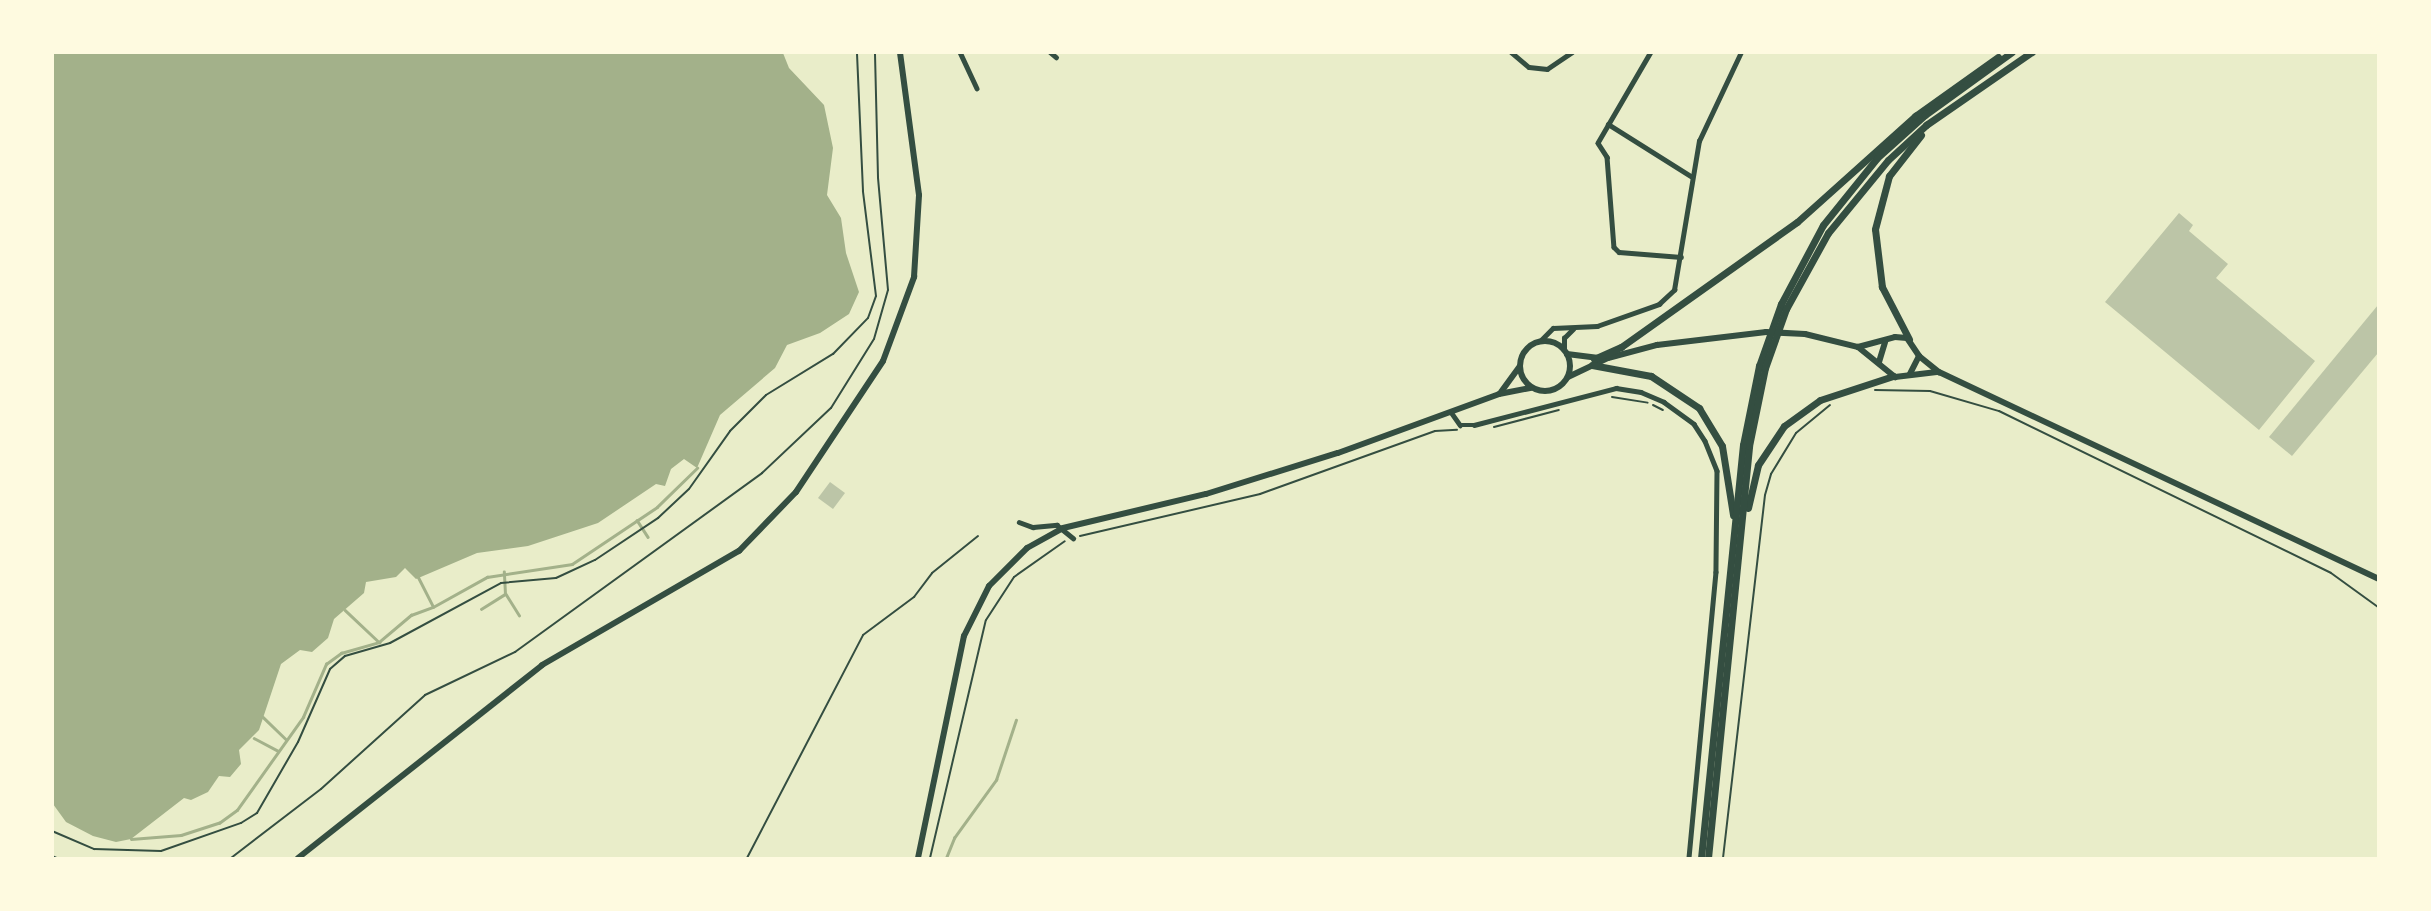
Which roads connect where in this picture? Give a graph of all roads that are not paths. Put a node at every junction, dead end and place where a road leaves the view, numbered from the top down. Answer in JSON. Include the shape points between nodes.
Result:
{"nodes":[{"id":1,"x":900,"y":52,"type":"edge"},
{"id":2,"x":960,"y":52,"type":"edge"},
{"id":3,"x":1051,"y":52,"type":"edge"},
{"id":4,"x":1511,"y":52,"type":"edge"},
{"id":5,"x":1572,"y":52,"type":"edge"},
{"id":6,"x":1651,"y":52,"type":"edge"},
{"id":7,"x":1741,"y":52,"type":"edge"},
{"id":8,"x":2004,"y":52,"type":"edge"},
{"id":9,"x":2012,"y":52,"type":"edge"},
{"id":10,"x":2032,"y":52,"type":"edge"},
{"id":11,"x":1056,"y":57,"type":"dead end"},
{"id":12,"x":977,"y":88,"type":"dead end"},
{"id":13,"x":1608,"y":124,"type":"junction"},
{"id":14,"x":1926,"y":125,"type":"junction"},
{"id":15,"x":1691,"y":176,"type":"junction"},
{"id":16,"x":1681,"y":257,"type":"junction"},
{"id":17,"x":1779,"y":319,"type":"junction"},
{"id":18,"x":1574,"y":328,"type":"junction"},
{"id":19,"x":1909,"y":339,"type":"junction"},
{"id":20,"x":1540,"y":341,"type":"junction"},
{"id":21,"x":1886,"y":341,"type":"junction"},
{"id":22,"x":1769,"y":344,"type":"junction"},
{"id":23,"x":1858,"y":347,"type":"junction"},
{"id":24,"x":1565,"y":352,"type":"junction"},
{"id":25,"x":1919,"y":355,"type":"junction"},
{"id":26,"x":1593,"y":362,"type":"junction"},
{"id":27,"x":1879,"y":362,"type":"junction"},
{"id":28,"x":1519,"y":365,"type":"junction"},
{"id":29,"x":1939,"y":372,"type":"junction"},
{"id":30,"x":1910,"y":374,"type":"junction"},
{"id":31,"x":1893,"y":376,"type":"junction"},
{"id":32,"x":1568,"y":377,"type":"junction"},
{"id":33,"x":1531,"y":387,"type":"junction"},
{"id":34,"x":1499,"y":394,"type":"junction"},
{"id":35,"x":1451,"y":412,"type":"junction"},
{"id":36,"x":1019,"y":522,"type":"dead end"},
{"id":37,"x":1735,"y":524,"type":"junction"},
{"id":38,"x":1063,"y":528,"type":"junction"},
{"id":39,"x":1741,"y":535,"type":"junction"},
{"id":40,"x":1073,"y":538,"type":"road end"},
{"id":41,"x":2378,"y":581,"type":"edge"},
{"id":42,"x":298,"y":859,"type":"edge"},
{"id":43,"x":918,"y":859,"type":"edge"},
{"id":44,"x":1689,"y":859,"type":"edge"},
{"id":45,"x":1701,"y":859,"type":"edge"},
{"id":46,"x":1708,"y":859,"type":"edge"}],
"edges":[{"from":1,"to":42,"type":"main road","via":[[919,195],[914,277],[883,361],[796,492],[739,551],[542,665]]},
{"from":2,"to":12,"type":"street"},
{"from":3,"to":11,"type":"street"},
{"from":4,"to":5,"type":"street","via":[[1529,67],[1546,69]]},
{"from":6,"to":13,"type":"street"},
{"from":7,"to":15,"type":"street","via":[[1707,118]]},
{"from":8,"to":26,"type":"highway","via":[[1915,116],[1797,222]]},
{"from":9,"to":17,"type":"highway","via":[[1903,133],[1858,179],[1823,225]]},
{"from":10,"to":14,"type":"highway"},
{"from":13,"to":15,"type":"street"},
{"from":13,"to":16,"type":"street","via":[[1598,143],[1607,157],[1614,247],[1619,252]]},
{"from":14,"to":17,"type":"highway","via":[[1846,209]]},
{"from":14,"to":19,"type":"highway","via":[[1889,176],[1875,229],[1882,287]]},
{"from":15,"to":16,"type":"street"},
{"from":16,"to":18,"type":"street","via":[[1674,290],[1659,304],[1597,326]]},
{"from":17,"to":22,"type":"highway"},
{"from":18,"to":20,"type":"street","via":[[1553,328]]},
{"from":18,"to":24,"type":"street","via":[[1564,338]]},
{"from":19,"to":21,"type":"main road","via":[[1897,336]]},
{"from":19,"to":25,"type":"main road"},
{"from":20,"to":24,"type":"main road"},
{"from":20,"to":28,"type":"main road","via":[[1525,349]]},
{"from":21,"to":23,"type":"main road"},
{"from":21,"to":27,"type":"main road"},
{"from":22,"to":37,"type":"highway","via":[[1747,418]]},
{"from":22,"to":39,"type":"highway","via":[[1752,433]]},
{"from":23,"to":26,"type":"main road","via":[[1805,334],[1745,333],[1681,340]]},
{"from":23,"to":27,"type":"main road"},
{"from":24,"to":26,"type":"main road"},
{"from":24,"to":32,"type":"main road"},
{"from":25,"to":29,"type":"main road"},
{"from":25,"to":30,"type":"main road"},
{"from":26,"to":32,"type":"main road"},
{"from":26,"to":37,"type":"highway","via":[[1651,376],[1699,408],[1722,446]]},
{"from":27,"to":31,"type":"main road"},
{"from":28,"to":33,"type":"main road"},
{"from":28,"to":34,"type":"main road"},
{"from":29,"to":30,"type":"main road"},
{"from":29,"to":41,"type":"main road"},
{"from":30,"to":31,"type":"main road"},
{"from":31,"to":39,"type":"highway","via":[[1820,400],[1784,426],[1758,465]]},
{"from":32,"to":33,"type":"main road","via":[[1550,391]]},
{"from":33,"to":34,"type":"main road"},
{"from":34,"to":35,"type":"main road"},
{"from":35,"to":38,"type":"main road","via":[[1206,494]]},
{"from":35,"to":44,"type":"street","via":[[1460,425],[1474,425],[1592,392],[1615,388],[1641,392],[1694,424],[1713,458],[1716,572]]},
{"from":36,"to":38,"type":"street"},
{"from":37,"to":45,"type":"highway"},
{"from":38,"to":40,"type":"street"},
{"from":38,"to":43,"type":"main road","via":[[1027,548],[1001,570],[971,618]]},
{"from":39,"to":46,"type":"highway"}]}
